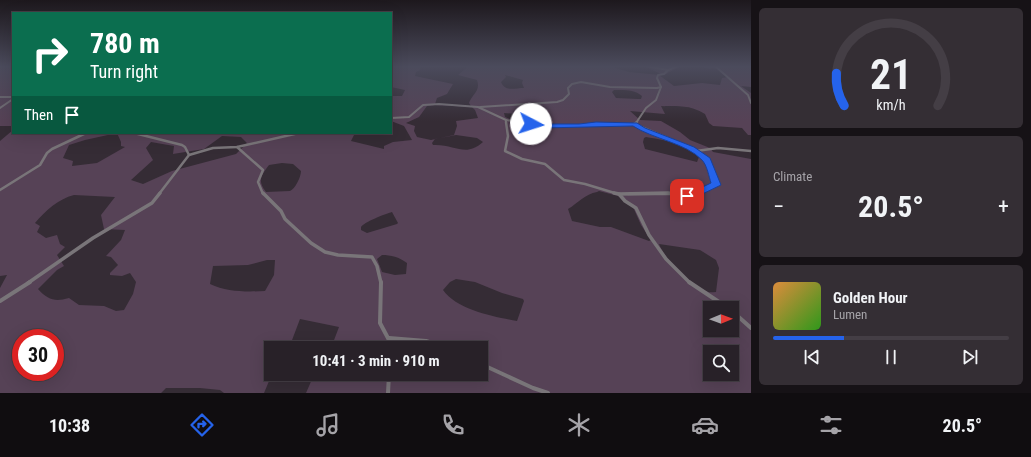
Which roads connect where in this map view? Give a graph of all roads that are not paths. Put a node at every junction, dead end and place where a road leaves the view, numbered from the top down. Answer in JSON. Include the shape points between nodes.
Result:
{"nodes":[{"id":1,"x":574,"y":84,"type":"edge"},
{"id":2,"x":600,"y":84,"type":"edge"},
{"id":3,"x":736,"y":84,"type":"edge"},
{"id":4,"x":660,"y":87,"type":"joint"},
{"id":5,"x":0,"y":97,"type":"edge"},
{"id":6,"x":12,"y":98,"type":"edge"},
{"id":7,"x":12,"y":99,"type":"edge"},
{"id":8,"x":751,"y":103,"type":"edge"},
{"id":9,"x":478,"y":107,"type":"junction"},
{"id":10,"x":0,"y":108,"type":"edge"},
{"id":11,"x":392,"y":118,"type":"edge"},
{"id":12,"x":506,"y":120,"type":"junction"},
{"id":13,"x":634,"y":124,"type":"junction"},
{"id":14,"x":84,"y":134,"type":"edge"},
{"id":15,"x":138,"y":134,"type":"edge"},
{"id":16,"x":295,"y":134,"type":"edge"},
{"id":17,"x":237,"y":147,"type":"junction"},
{"id":18,"x":696,"y":151,"type":"junction"},
{"id":19,"x":751,"y":151,"type":"edge"},
{"id":20,"x":189,"y":155,"type":"junction"},
{"id":21,"x":0,"y":190,"type":"edge"},
{"id":22,"x":619,"y":194,"type":"junction"},
{"id":23,"x":0,"y":301,"type":"edge"},
{"id":24,"x":718,"y":301,"type":"edge"},
{"id":25,"x":739,"y":318,"type":"edge"},
{"id":26,"x":751,"y":328,"type":"edge"},
{"id":27,"x":389,"y":338,"type":"junction"},
{"id":28,"x":390,"y":341,"type":"edge"},
{"id":29,"x":430,"y":341,"type":"edge"},
{"id":30,"x":488,"y":367,"type":"edge"},
{"id":31,"x":389,"y":381,"type":"edge"},
{"id":32,"x":388,"y":393,"type":"edge"},
{"id":33,"x":548,"y":393,"type":"edge"}],
"edges":[{"from":1,"to":9,"type":"street","via":[[568,88],[567,97],[557,102]]},
{"from":2,"to":4,"type":"street","via":[[646,89]]},
{"from":3,"to":8,"type":"street","via":[[747,94]]},
{"from":4,"to":13,"type":"street","via":[[654,104],[644,109],[640,120]]},
{"from":5,"to":6,"type":"street"},
{"from":7,"to":10,"type":"street"},
{"from":9,"to":11,"type":"street","via":[[423,105],[409,117]]},
{"from":9,"to":12,"type":"street"},
{"from":12,"to":13,"type":"street","via":[[542,126]]},
{"from":12,"to":22,"type":"street","via":[[508,136],[505,151],[522,159],[545,164],[564,180]]},
{"from":13,"to":18,"type":"street"},
{"from":14,"to":21,"type":"street","via":[[47,153],[45,161],[40,165]]},
{"from":15,"to":20,"type":"street","via":[[182,145],[186,147]]},
{"from":16,"to":17,"type":"street"},
{"from":17,"to":20,"type":"street","via":[[213,148]]},
{"from":17,"to":27,"type":"street","via":[[263,170],[258,182],[263,194],[311,243],[329,253],[372,257],[382,275],[380,325]]},
{"from":18,"to":19,"type":"street","via":[[718,148]]},
{"from":18,"to":22,"type":"street","via":[[707,160],[716,186],[691,196]]},
{"from":20,"to":23,"type":"street","via":[[152,203],[93,238],[76,252]]},
{"from":22,"to":24,"type":"street","via":[[636,208],[649,235],[666,259],[692,284]]},
{"from":25,"to":26,"type":"street"},
{"from":27,"to":28,"type":"street"},
{"from":27,"to":29,"type":"street"},
{"from":30,"to":33,"type":"street"},
{"from":31,"to":32,"type":"street"}]}
